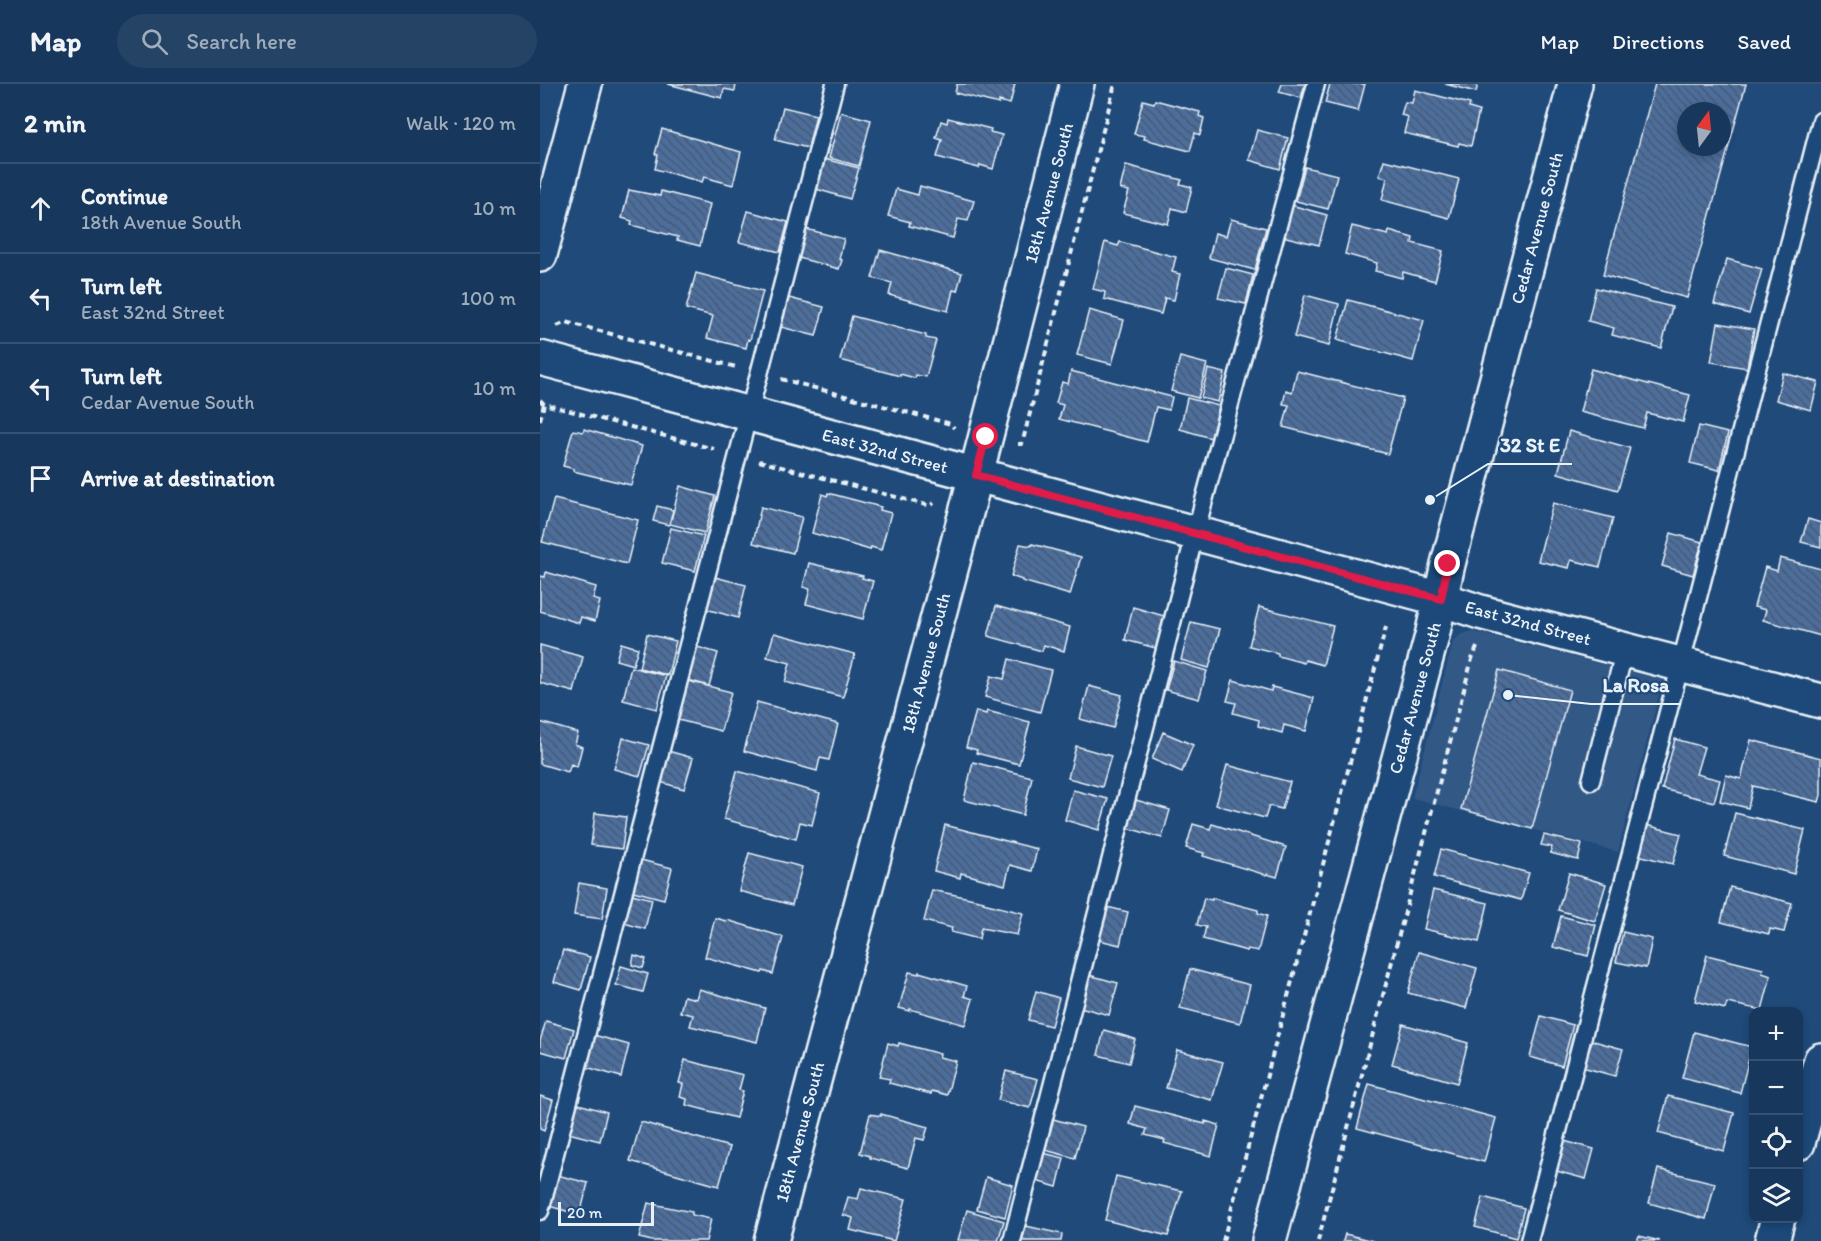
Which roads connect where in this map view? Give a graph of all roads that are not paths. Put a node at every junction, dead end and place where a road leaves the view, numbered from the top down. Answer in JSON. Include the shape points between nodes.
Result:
{"nodes":[{"id":1,"x":585,"y":84,"type":"edge"},
{"id":2,"x":835,"y":84,"type":"edge"},
{"id":3,"x":1077,"y":84,"type":"edge"},
{"id":4,"x":1316,"y":84,"type":"edge"},
{"id":5,"x":1575,"y":84,"type":"edge"},
{"id":6,"x":1821,"y":121,"type":"edge"},
{"id":7,"x":540,"y":255,"type":"edge"},
{"id":8,"x":540,"y":358,"type":"edge"},
{"id":9,"x":749,"y":415,"type":"junction"},
{"id":10,"x":976,"y":475,"type":"junction"},
{"id":11,"x":1195,"y":534,"type":"junction"},
{"id":12,"x":1441,"y":599,"type":"junction"},
{"id":13,"x":1625,"y":649,"type":"junction"},
{"id":14,"x":1681,"y":663,"type":"junction"},
{"id":15,"x":1821,"y":701,"type":"edge"},
{"id":16,"x":1591,"y":781,"type":"dead end"},
{"id":17,"x":1821,"y":1060,"type":"edge"},
{"id":18,"x":1803,"y":1125,"type":"edge"},
{"id":19,"x":540,"y":1211,"type":"edge"},
{"id":20,"x":1777,"y":1223,"type":"edge"},
{"id":21,"x":771,"y":1241,"type":"edge"},
{"id":22,"x":1012,"y":1241,"type":"edge"},
{"id":23,"x":1269,"y":1241,"type":"edge"},
{"id":24,"x":1529,"y":1241,"type":"edge"},
{"id":25,"x":1772,"y":1241,"type":"edge"}],
"edges":[{"from":1,"to":7,"type":"street"},
{"from":2,"to":9,"type":"lane"},
{"from":3,"to":10,"type":"street","name":"18th Avenue South"},
{"from":4,"to":11,"type":"lane"},
{"from":5,"to":12,"type":"street","name":"Cedar Avenue South"},
{"from":6,"to":14,"type":"lane"},
{"from":8,"to":9,"type":"street","name":"East 32nd Street"},
{"from":9,"to":10,"type":"street","name":"East 32nd Street"},
{"from":9,"to":19,"type":"lane"},
{"from":10,"to":11,"type":"street","name":"East 32nd Street"},
{"from":10,"to":21,"type":"street","name":"18th Avenue South"},
{"from":11,"to":12,"type":"street","name":"East 32nd Street"},
{"from":11,"to":22,"type":"lane"},
{"from":12,"to":13,"type":"street","name":"East 32nd Street"},
{"from":12,"to":23,"type":"street","name":"Cedar Avenue South"},
{"from":13,"to":14,"type":"street","name":"East 32nd Street"},
{"from":13,"to":16,"type":"lane"},
{"from":14,"to":15,"type":"street","name":"East 32nd Street"},
{"from":14,"to":24,"type":"lane"},
{"from":17,"to":18,"type":"street"},
{"from":20,"to":25,"type":"street"}]}
